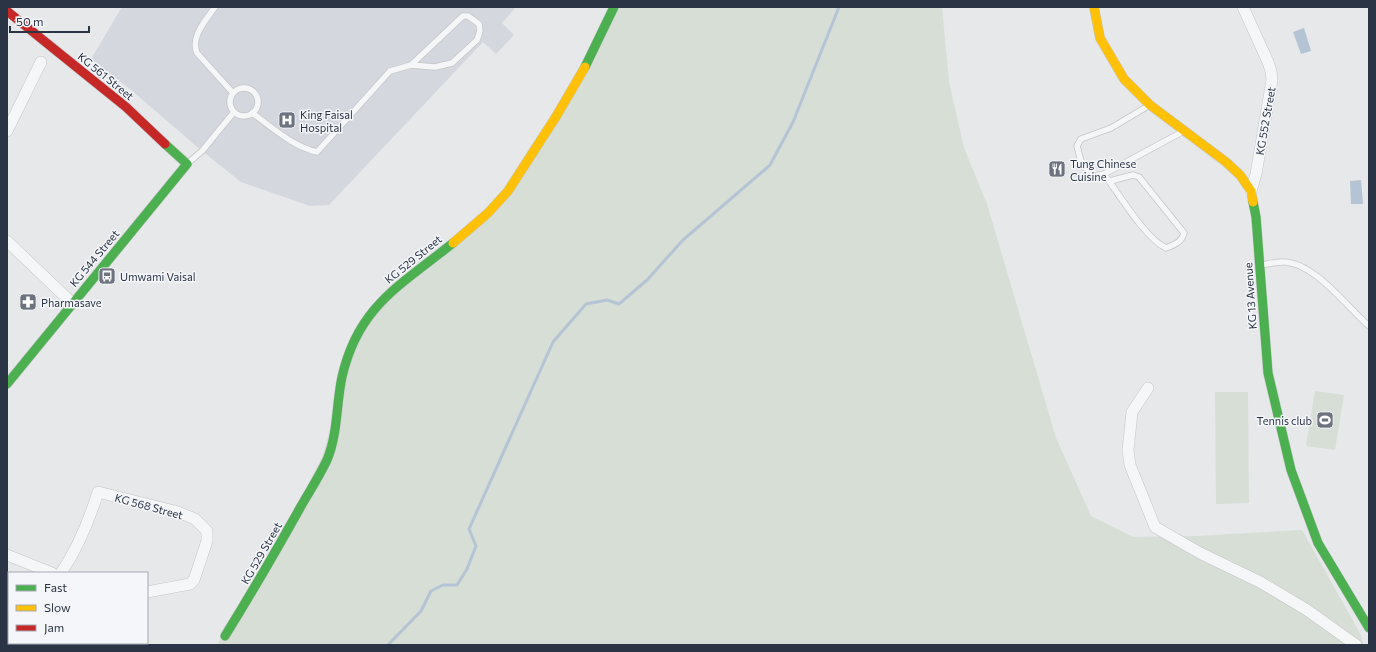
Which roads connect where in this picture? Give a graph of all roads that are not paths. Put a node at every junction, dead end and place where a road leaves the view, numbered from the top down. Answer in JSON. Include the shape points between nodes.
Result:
{"nodes":[{"id":1,"x":215,"y":7,"type":"edge"},
{"id":2,"x":614,"y":7,"type":"edge"},
{"id":3,"x":1094,"y":7,"type":"edge"},
{"id":4,"x":1243,"y":7,"type":"edge"},
{"id":5,"x":7,"y":11,"type":"edge"},
{"id":6,"x":40,"y":62,"type":"dead end"},
{"id":7,"x":411,"y":66,"type":"junction"},
{"id":8,"x":233,"y":93,"type":"junction"},
{"id":9,"x":1150,"y":105,"type":"junction"},
{"id":10,"x":234,"y":112,"type":"junction"},
{"id":11,"x":252,"y":113,"type":"junction"},
{"id":12,"x":7,"y":131,"type":"edge"},
{"id":13,"x":1184,"y":131,"type":"junction"},
{"id":14,"x":186,"y":164,"type":"junction"},
{"id":15,"x":1104,"y":174,"type":"junction"},
{"id":16,"x":1110,"y":181,"type":"junction"},
{"id":17,"x":1251,"y":191,"type":"junction"},
{"id":18,"x":7,"y":241,"type":"edge"},
{"id":19,"x":1261,"y":265,"type":"junction"},
{"id":20,"x":73,"y":304,"type":"junction"},
{"id":21,"x":1369,"y":326,"type":"edge"},
{"id":22,"x":7,"y":384,"type":"edge"},
{"id":23,"x":1148,"y":388,"type":"dead end"},
{"id":24,"x":7,"y":556,"type":"edge"},
{"id":25,"x":49,"y":572,"type":"edge"},
{"id":26,"x":62,"y":572,"type":"edge"},
{"id":27,"x":148,"y":592,"type":"edge"},
{"id":28,"x":1369,"y":628,"type":"edge"},
{"id":29,"x":225,"y":636,"type":"dead end"},
{"id":30,"x":1356,"y":645,"type":"edge"}],
"edges":[{"from":1,"to":8,"type":"lane","via":[[194,46],[197,53]]},
{"from":2,"to":29,"type":"street","name":"KG 529 Street","via":[[568,100],[515,182],[489,212],[449,246],[420,266],[381,301],[364,322],[351,345],[345,364],[336,426],[322,470]]},
{"from":3,"to":9,"type":"street","name":"KG 13 Avenue","via":[[1100,38],[1124,79]]},
{"from":4,"to":17,"type":"street","name":"KG 552 Street","via":[[1268,62],[1271,75],[1256,174]]},
{"from":5,"to":14,"type":"street","name":"KG 561 Street","via":[[126,108]]},
{"from":6,"to":12,"type":"street"},
{"from":7,"to":7,"type":"lane","via":[[435,68],[452,63],[477,40],[480,24],[468,16],[463,16]]},
{"from":7,"to":11,"type":"lane","via":[[390,71],[317,152],[303,149]]},
{"from":8,"to":10,"type":"lane","via":[[230,104]]},
{"from":8,"to":11,"type":"lane","via":[[242,88],[255,92],[258,105]]},
{"from":9,"to":13,"type":"street","name":"KG 13 Avenue"},
{"from":9,"to":15,"type":"lane","via":[[1111,128],[1081,139],[1077,146],[1082,165],[1094,176]]},
{"from":10,"to":11,"type":"lane","via":[[243,116]]},
{"from":10,"to":14,"type":"lane","name":"KG 544 Street","via":[[202,151]]},
{"from":13,"to":15,"type":"lane"},
{"from":13,"to":17,"type":"street","name":"KG 13 Avenue","via":[[1226,162]]},
{"from":14,"to":20,"type":"street","name":"KG 544 Street"},
{"from":15,"to":16,"type":"lane"},
{"from":16,"to":16,"type":"lane","via":[[1157,244],[1166,248],[1177,244],[1183,238],[1184,233],[1140,177],[1134,174]]},
{"from":17,"to":19,"type":"street","name":"KG 13 Avenue"},
{"from":18,"to":20,"type":"street"},
{"from":19,"to":21,"type":"lane","via":[[1284,262],[1300,265],[1314,272]]},
{"from":19,"to":28,"type":"street","name":"KG 13 Avenue","via":[[1268,373],[1297,489],[1318,543]]},
{"from":20,"to":22,"type":"street","name":"KG 544 Street"},
{"from":23,"to":30,"type":"street","via":[[1132,412],[1128,450],[1130,464],[1155,527],[1200,553],[1267,586],[1307,610]]},
{"from":24,"to":25,"type":"street"},
{"from":26,"to":27,"type":"street","name":"KG 568 Street","via":[[71,559],[98,492],[178,512],[202,523],[208,531],[207,541],[194,580],[186,586]]}]}
